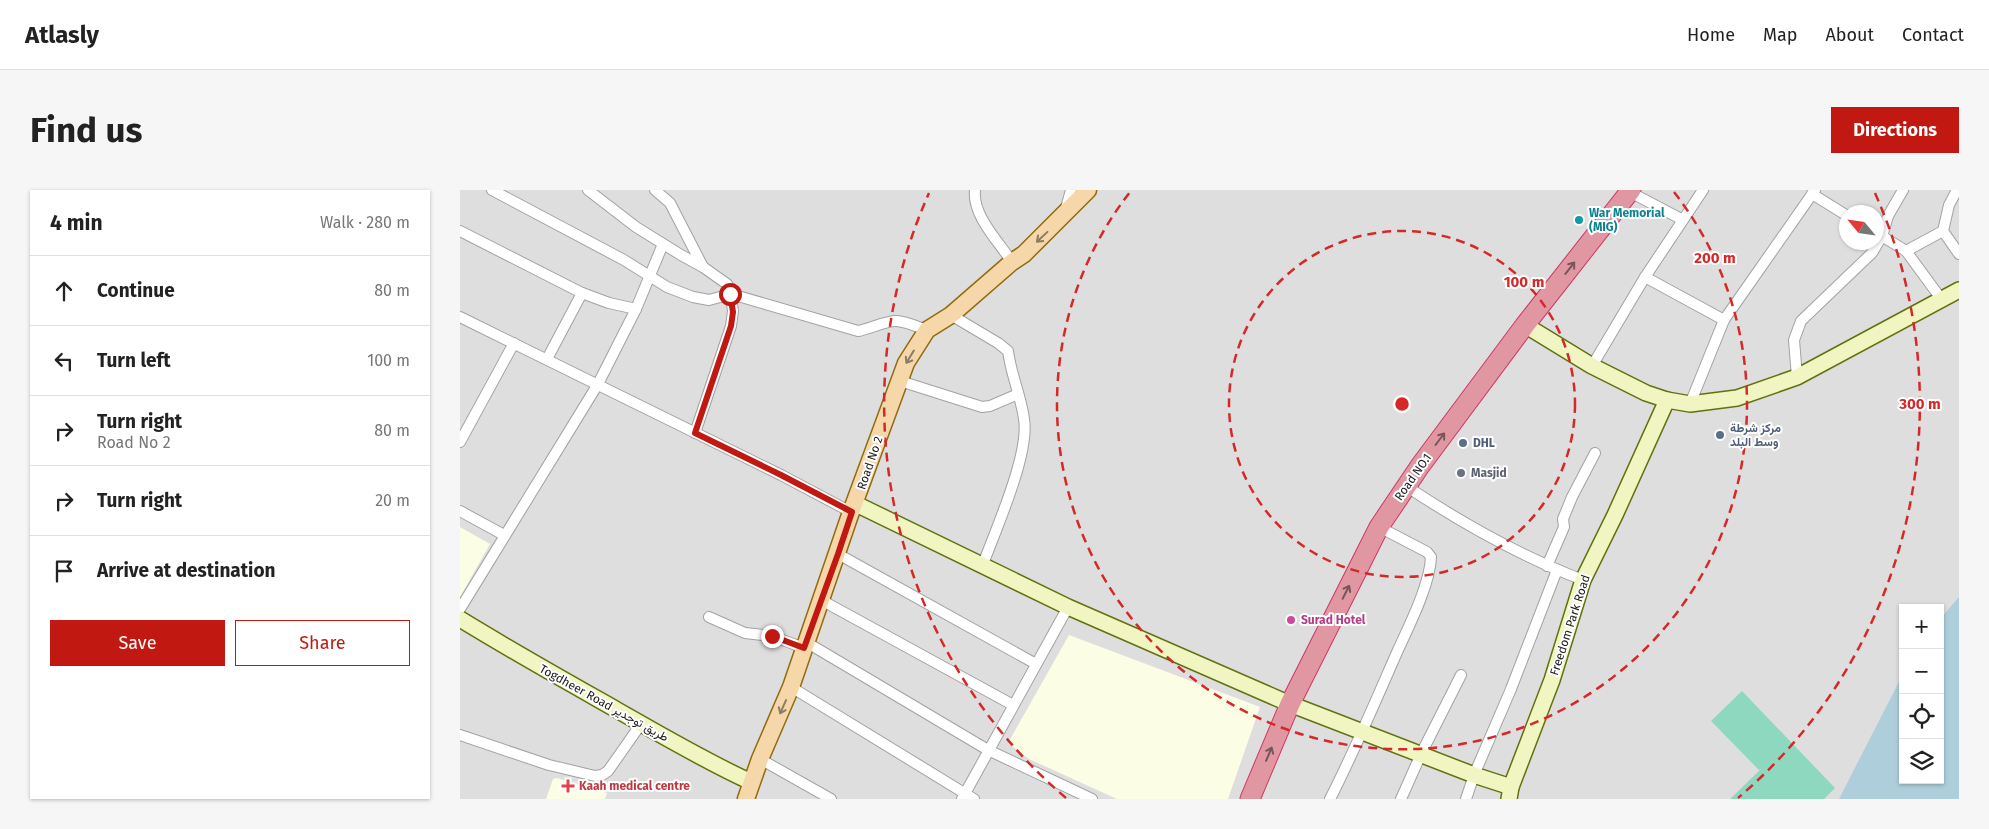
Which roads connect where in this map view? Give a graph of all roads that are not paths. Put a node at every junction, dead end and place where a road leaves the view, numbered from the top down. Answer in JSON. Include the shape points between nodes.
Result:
{"nodes":[{"id":1,"x":492,"y":190,"type":"edge"},
{"id":2,"x":588,"y":190,"type":"edge"},
{"id":3,"x":655,"y":190,"type":"edge"},
{"id":4,"x":668,"y":190,"type":"edge"},
{"id":5,"x":975,"y":190,"type":"edge"},
{"id":6,"x":1071,"y":190,"type":"edge"},
{"id":7,"x":1088,"y":190,"type":"edge"},
{"id":8,"x":1702,"y":190,"type":"edge"},
{"id":9,"x":1903,"y":190,"type":"edge"},
{"id":10,"x":1957,"y":190,"type":"edge"},
{"id":11,"x":1630,"y":191,"type":"edge"},
{"id":12,"x":1814,"y":192,"type":"edge"},
{"id":13,"x":670,"y":203,"type":"junction"},
{"id":14,"x":1839,"y":210,"type":"edge"},
{"id":15,"x":1064,"y":216,"type":"junction"},
{"id":16,"x":1683,"y":220,"type":"junction"},
{"id":17,"x":1884,"y":224,"type":"edge"},
{"id":18,"x":460,"y":231,"type":"edge"},
{"id":19,"x":1943,"y":231,"type":"junction"},
{"id":20,"x":1884,"y":237,"type":"edge"},
{"id":21,"x":663,"y":244,"type":"junction"},
{"id":22,"x":1873,"y":250,"type":"edge"},
{"id":23,"x":1906,"y":251,"type":"junction"},
{"id":24,"x":1959,"y":254,"type":"edge"},
{"id":25,"x":1012,"y":262,"type":"junction"},
{"id":26,"x":703,"y":267,"type":"junction"},
{"id":27,"x":650,"y":276,"type":"junction"},
{"id":28,"x":1645,"y":277,"type":"junction"},
{"id":29,"x":1959,"y":290,"type":"edge"},
{"id":30,"x":582,"y":293,"type":"junction"},
{"id":31,"x":730,"y":294,"type":"junction"},
{"id":32,"x":1942,"y":300,"type":"junction"},
{"id":33,"x":636,"y":309,"type":"junction"},
{"id":34,"x":951,"y":315,"type":"junction"},
{"id":35,"x":460,"y":317,"type":"edge"},
{"id":36,"x":1724,"y":320,"type":"junction"},
{"id":37,"x":1525,"y":325,"type":"junction"},
{"id":38,"x":927,"y":330,"type":"junction"},
{"id":39,"x":514,"y":343,"type":"junction"},
{"id":40,"x":547,"y":359,"type":"junction"},
{"id":41,"x":1592,"y":366,"type":"junction"},
{"id":42,"x":1797,"y":377,"type":"junction"},
{"id":43,"x":900,"y":381,"type":"junction"},
{"id":44,"x":598,"y":384,"type":"junction"},
{"id":45,"x":1018,"y":394,"type":"junction"},
{"id":46,"x":1667,"y":400,"type":"junction"},
{"id":47,"x":1690,"y":404,"type":"junction"},
{"id":48,"x":695,"y":433,"type":"junction"},
{"id":49,"x":460,"y":442,"type":"edge"},
{"id":50,"x":1595,"y":453,"type":"dead end"},
{"id":51,"x":1406,"y":486,"type":"junction"},
{"id":52,"x":854,"y":508,"type":"junction"},
{"id":53,"x":460,"y":511,"type":"edge"},
{"id":54,"x":1379,"y":527,"type":"junction"},
{"id":55,"x":504,"y":535,"type":"junction"},
{"id":56,"x":838,"y":554,"type":"junction"},
{"id":57,"x":982,"y":567,"type":"junction"},
{"id":58,"x":1552,"y":568,"type":"junction"},
{"id":59,"x":1583,"y":580,"type":"junction"},
{"id":60,"x":821,"y":600,"type":"junction"},
{"id":61,"x":1068,"y":607,"type":"junction"},
{"id":62,"x":460,"y":609,"type":"edge"},
{"id":63,"x":708,"y":617,"type":"dead end"},
{"id":64,"x":460,"y":619,"type":"edge"},
{"id":65,"x":805,"y":645,"type":"junction"},
{"id":66,"x":1036,"y":664,"type":"junction"},
{"id":67,"x":1461,"y":674,"type":"dead end"},
{"id":68,"x":791,"y":687,"type":"junction"},
{"id":69,"x":1290,"y":704,"type":"junction"},
{"id":70,"x":1013,"y":705,"type":"junction"},
{"id":71,"x":641,"y":724,"type":"junction"},
{"id":72,"x":1362,"y":733,"type":"junction"},
{"id":73,"x":460,"y":735,"type":"edge"},
{"id":74,"x":988,"y":750,"type":"junction"},
{"id":75,"x":1420,"y":754,"type":"junction"},
{"id":76,"x":760,"y":759,"type":"junction"},
{"id":77,"x":1474,"y":775,"type":"junction"},
{"id":78,"x":751,"y":782,"type":"junction"},
{"id":79,"x":1510,"y":793,"type":"edge"},
{"id":80,"x":967,"y":797,"type":"edge"},
{"id":81,"x":746,"y":799,"type":"edge"},
{"id":82,"x":831,"y":799,"type":"edge"},
{"id":83,"x":1092,"y":799,"type":"edge"},
{"id":84,"x":1250,"y":799,"type":"edge"},
{"id":85,"x":1330,"y":799,"type":"edge"},
{"id":86,"x":1401,"y":799,"type":"edge"},
{"id":87,"x":1466,"y":799,"type":"edge"}],
"edges":[{"from":1,"to":27,"type":"street"},
{"from":2,"to":21,"type":"street"},
{"from":3,"to":13,"type":"street"},
{"from":4,"to":13,"type":"street"},
{"from":5,"to":25,"type":"street","via":[[978,213]]},
{"from":6,"to":15,"type":"street"},
{"from":7,"to":15,"type":"main road","name":"Road No 2"},
{"from":8,"to":16,"type":"street"},
{"from":9,"to":17,"type":"street"},
{"from":10,"to":19,"type":"street","via":[[1949,205]]},
{"from":11,"to":16,"type":"street"},
{"from":37,"to":11,"type":"highway","name":"Road NO.1","one_way":true},
{"from":12,"to":14,"type":"street"},
{"from":12,"to":36,"type":"street"},
{"from":13,"to":26,"type":"street"},
{"from":15,"to":25,"type":"main road","name":"Road No 2","one_way":true},
{"from":16,"to":28,"type":"street"},
{"from":18,"to":30,"type":"street"},
{"from":19,"to":23,"type":"street"},
{"from":19,"to":24,"type":"street"},
{"from":20,"to":23,"type":"street"},
{"from":21,"to":26,"type":"street"},
{"from":21,"to":27,"type":"street"},
{"from":22,"to":42,"type":"street","via":[[1801,320],[1794,340]]},
{"from":23,"to":32,"type":"street"},
{"from":25,"to":34,"type":"main road","name":"Road No 2"},
{"from":26,"to":31,"type":"street","via":[[727,284]]},
{"from":27,"to":31,"type":"street","via":[[667,288],[693,297],[709,300]]},
{"from":27,"to":33,"type":"street"},
{"from":28,"to":36,"type":"street"},
{"from":28,"to":41,"type":"street"},
{"from":29,"to":32,"type":"street"},
{"from":30,"to":33,"type":"street"},
{"from":30,"to":40,"type":"street"},
{"from":31,"to":38,"type":"street","via":[[858,330],[896,321]]},
{"from":31,"to":48,"type":"street","via":[[731,326]]},
{"from":32,"to":42,"type":"street"},
{"from":33,"to":44,"type":"street"},
{"from":34,"to":38,"type":"main road","name":"Road No 2"},
{"from":34,"to":45,"type":"street","via":[[1008,351]]},
{"from":35,"to":39,"type":"street"},
{"from":36,"to":47,"type":"street"},
{"from":37,"to":41,"type":"street"},
{"from":51,"to":37,"type":"highway","name":"Road NO.1","one_way":true},
{"from":38,"to":43,"type":"main road","name":"Road No 2","one_way":true,"via":[[906,363]]},
{"from":39,"to":40,"type":"street"},
{"from":39,"to":49,"type":"street"},
{"from":40,"to":44,"type":"street"},
{"from":41,"to":46,"type":"street"},
{"from":42,"to":47,"type":"street","via":[[1737,398]]},
{"from":43,"to":45,"type":"street","via":[[982,407]]},
{"from":43,"to":52,"type":"main road","name":"Road No 2"},
{"from":44,"to":48,"type":"street"},
{"from":44,"to":55,"type":"street"},
{"from":45,"to":57,"type":"street","via":[[1025,435],[1020,460]]},
{"from":46,"to":47,"type":"street"},
{"from":46,"to":59,"type":"street","name":"Freedom Park Road"},
{"from":48,"to":52,"type":"street"},
{"from":50,"to":58,"type":"street","via":[[1563,519],[1564,526]]},
{"from":51,"to":54,"type":"highway","name":"Road NO.1"},
{"from":51,"to":58,"type":"street","via":[[1470,528]]},
{"from":52,"to":56,"type":"main road","name":"Road No 2"},
{"from":52,"to":57,"type":"street"},
{"from":53,"to":55,"type":"street"},
{"from":69,"to":54,"type":"highway","name":"Road NO.1","one_way":true},
{"from":54,"to":72,"type":"street","via":[[1431,557],[1410,624]]},
{"from":55,"to":62,"type":"street"},
{"from":56,"to":60,"type":"main road","name":"Road No 2"},
{"from":56,"to":66,"type":"street"},
{"from":57,"to":61,"type":"street"},
{"from":58,"to":59,"type":"street"},
{"from":58,"to":77,"type":"street","via":[[1511,689]]},
{"from":59,"to":79,"type":"street","name":"Freedom Park Road","via":[[1552,680]]},
{"from":60,"to":65,"type":"main road","name":"Road No 2"},
{"from":60,"to":70,"type":"street"},
{"from":61,"to":66,"type":"street"},
{"from":61,"to":69,"type":"street"},
{"from":63,"to":65,"type":"street","via":[[745,633]]},
{"from":64,"to":71,"type":"street","name":"Togdheer Road طريق توجدير"},
{"from":65,"to":68,"type":"main road","name":"Road No 2"},
{"from":65,"to":74,"type":"street"},
{"from":66,"to":70,"type":"street"},
{"from":67,"to":75,"type":"street"},
{"from":68,"to":76,"type":"main road","name":"Road No 2","one_way":true},
{"from":68,"to":80,"type":"street"},
{"from":69,"to":72,"type":"street"},
{"from":84,"to":69,"type":"highway","name":"Road NO.1","one_way":true},
{"from":70,"to":74,"type":"street"},
{"from":71,"to":73,"type":"street","via":[[608,771],[595,776],[549,765]]},
{"from":71,"to":78,"type":"street","name":"Togdheer Road طريق توجدير"},
{"from":72,"to":75,"type":"street"},
{"from":72,"to":85,"type":"street"},
{"from":74,"to":80,"type":"street"},
{"from":74,"to":83,"type":"street"},
{"from":75,"to":77,"type":"street"},
{"from":75,"to":86,"type":"street"},
{"from":76,"to":78,"type":"main road","name":"Road No 2"},
{"from":76,"to":82,"type":"street"},
{"from":77,"to":79,"type":"street"},
{"from":77,"to":87,"type":"street"},
{"from":78,"to":81,"type":"main road","name":"Road No 2"}]}
